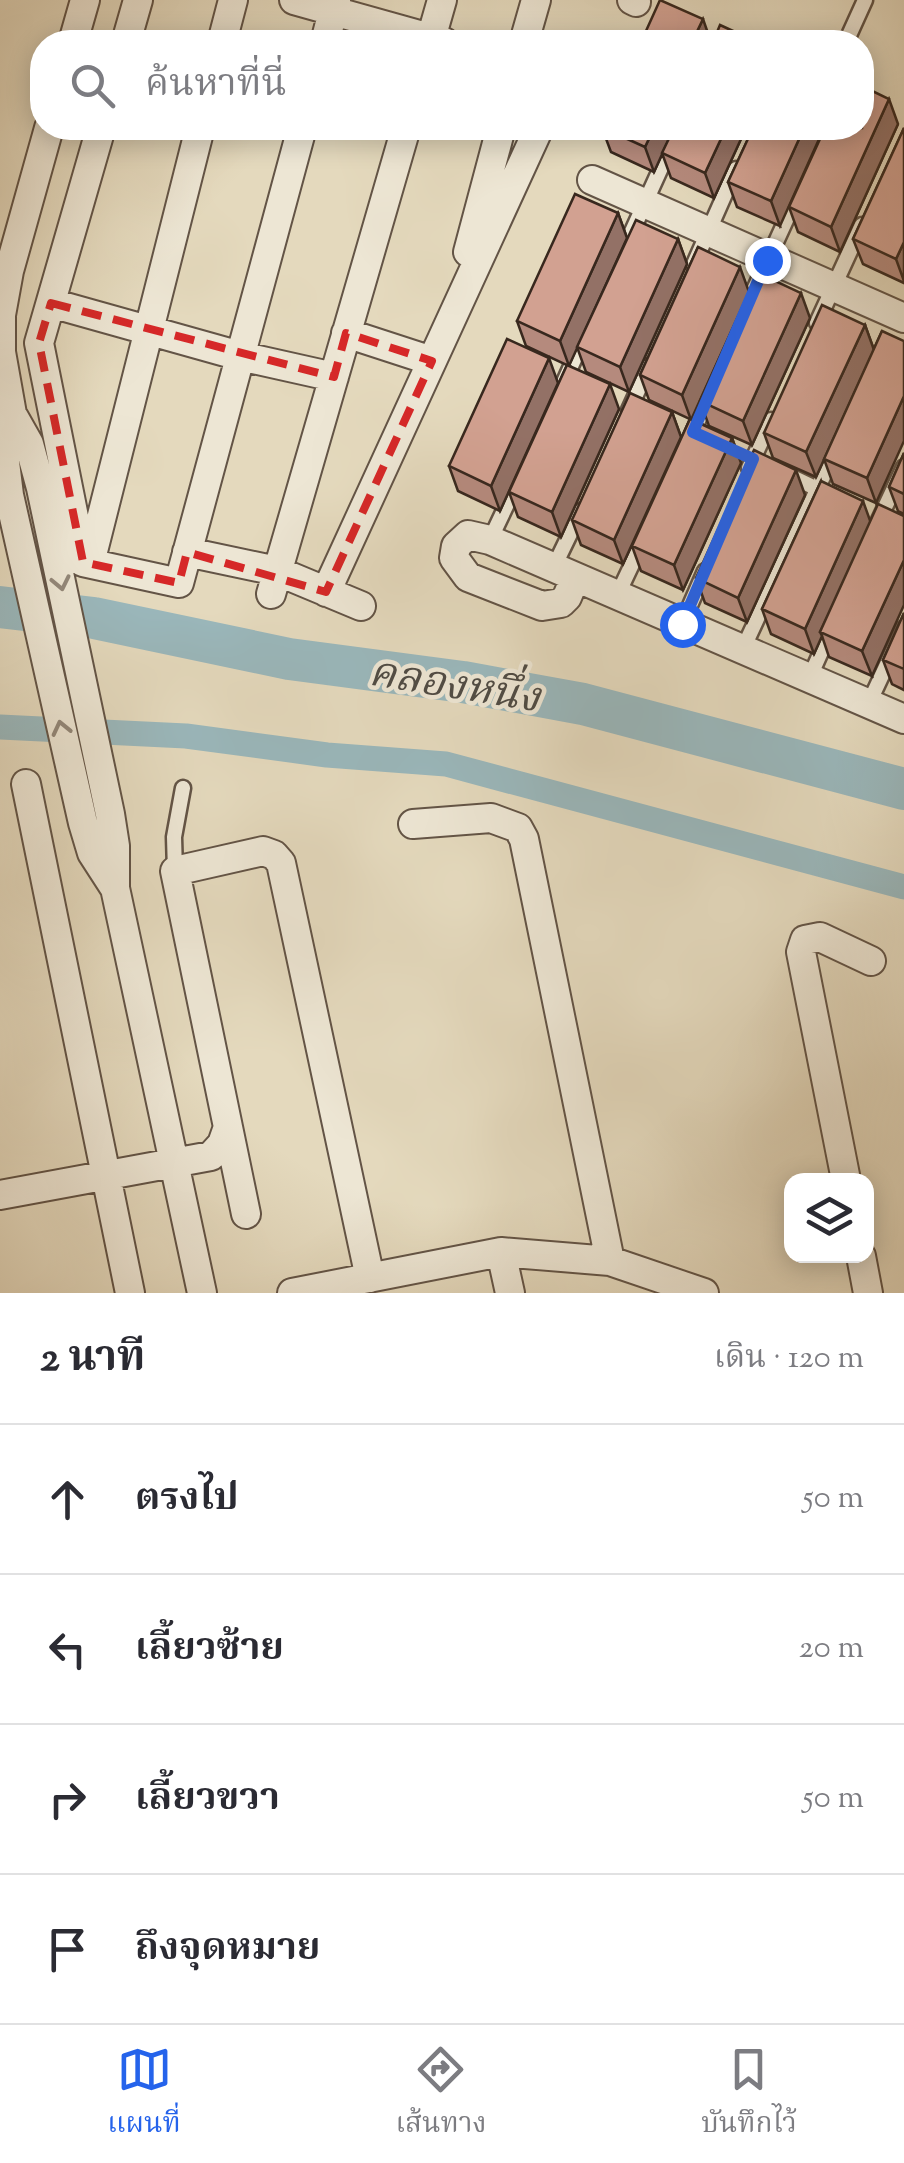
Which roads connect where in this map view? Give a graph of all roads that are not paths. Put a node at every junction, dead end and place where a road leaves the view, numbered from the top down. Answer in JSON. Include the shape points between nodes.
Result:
{"nodes":[{"id":1,"x":85,"y":0,"type":"edge"},
{"id":2,"x":138,"y":0,"type":"edge"},
{"id":3,"x":234,"y":0,"type":"edge"},
{"id":4,"x":294,"y":0,"type":"edge"},
{"id":5,"x":442,"y":0,"type":"edge"},
{"id":6,"x":536,"y":0,"type":"edge"},
{"id":7,"x":865,"y":0,"type":"edge"},
{"id":8,"x":335,"y":6,"type":"edge"},
{"id":9,"x":76,"y":30,"type":"edge"},
{"id":10,"x":129,"y":30,"type":"edge"},
{"id":11,"x":225,"y":30,"type":"edge"},
{"id":12,"x":404,"y":30,"type":"edge"},
{"id":13,"x":437,"y":30,"type":"edge"},
{"id":14,"x":527,"y":30,"type":"edge"},
{"id":15,"x":851,"y":30,"type":"edge"},
{"id":16,"x":46,"y":140,"type":"edge"},
{"id":17,"x":98,"y":140,"type":"edge"},
{"id":18,"x":197,"y":140,"type":"edge"},
{"id":19,"x":299,"y":140,"type":"edge"},
{"id":20,"x":402,"y":140,"type":"edge"},
{"id":21,"x":498,"y":140,"type":"edge"},
{"id":22,"x":534,"y":140,"type":"edge"},
{"id":23,"x":674,"y":140,"type":"edge"},
{"id":24,"x":739,"y":163,"type":"edge"},
{"id":25,"x":806,"y":177,"type":"edge"},
{"id":26,"x":592,"y":180,"type":"dead end"},
{"id":27,"x":872,"y":202,"type":"edge"},
{"id":28,"x":644,"y":204,"type":"junction"},
{"id":29,"x":707,"y":233,"type":"junction"},
{"id":30,"x":621,"y":255,"type":"edge"},
{"id":31,"x":767,"y":260,"type":"junction"},
{"id":32,"x":685,"y":284,"type":"edge"},
{"id":33,"x":833,"y":289,"type":"junction"},
{"id":34,"x":51,"y":303,"type":"junction"},
{"id":35,"x":745,"y":312,"type":"edge"},
{"id":36,"x":899,"y":317,"type":"edge"},
{"id":37,"x":449,"y":324,"type":"junction"},
{"id":38,"x":591,"y":324,"type":"edge"},
{"id":39,"x":148,"y":330,"type":"junction"},
{"id":40,"x":346,"y":333,"type":"junction"},
{"id":41,"x":809,"y":340,"type":"edge"},
{"id":42,"x":654,"y":353,"type":"edge"},
{"id":43,"x":240,"y":356,"type":"junction"},
{"id":44,"x":432,"y":361,"type":"junction"},
{"id":45,"x":560,"y":372,"type":"junction"},
{"id":46,"x":334,"y":377,"type":"junction"},
{"id":47,"x":715,"y":381,"type":"edge"},
{"id":48,"x":584,"y":382,"type":"edge"},
{"id":49,"x":560,"y":392,"type":"edge"},
{"id":50,"x":616,"y":397,"type":"dead end"},
{"id":51,"x":632,"y":404,"type":"junction"},
{"id":52,"x":777,"y":408,"type":"edge"},
{"id":53,"x":647,"y":411,"type":"edge"},
{"id":54,"x":12,"y":414,"type":"junction"},
{"id":55,"x":624,"y":421,"type":"edge"},
{"id":56,"x":678,"y":425,"type":"dead end"},
{"id":57,"x":693,"y":432,"type":"junction"},
{"id":58,"x":842,"y":437,"type":"edge"},
{"id":59,"x":708,"y":439,"type":"edge"},
{"id":60,"x":686,"y":449,"type":"edge"},
{"id":61,"x":738,"y":452,"type":"dead end"},
{"id":62,"x":753,"y":459,"type":"junction"},
{"id":63,"x":904,"y":467,"type":"edge"},
{"id":64,"x":521,"y":474,"type":"edge"},
{"id":65,"x":745,"y":478,"type":"edge"},
{"id":66,"x":818,"y":489,"type":"junction"},
{"id":67,"x":585,"y":503,"type":"edge"},
{"id":68,"x":849,"y":503,"type":"edge"},
{"id":69,"x":864,"y":510,"type":"edge"},
{"id":70,"x":886,"y":520,"type":"junction"},
{"id":71,"x":648,"y":531,"type":"edge"},
{"id":72,"x":872,"y":536,"type":"edge"},
{"id":73,"x":490,"y":540,"type":"junction"},
{"id":74,"x":713,"y":551,"type":"edge"},
{"id":75,"x":187,"y":552,"type":"junction"},
{"id":76,"x":90,"y":564,"type":"junction"},
{"id":77,"x":564,"y":574,"type":"junction"},
{"id":78,"x":274,"y":583,"type":"junction"},
{"id":79,"x":326,"y":592,"type":"junction"},
{"id":80,"x":617,"y":596,"type":"junction"},
{"id":81,"x":361,"y":606,"type":"dead end"},
{"id":82,"x":841,"y":607,"type":"edge"},
{"id":83,"x":682,"y":624,"type":"junction"},
{"id":84,"x":904,"y":628,"type":"edge"},
{"id":85,"x":742,"y":651,"type":"junction"},
{"id":86,"x":809,"y":679,"type":"junction"},
{"id":87,"x":869,"y":703,"type":"junction"},
{"id":88,"x":904,"y":719,"type":"edge"},
{"id":89,"x":26,"y":784,"type":"dead end"},
{"id":90,"x":183,"y":788,"type":"dead end"},
{"id":91,"x":413,"y":824,"type":"dead end"},
{"id":92,"x":175,"y":871,"type":"junction"},
{"id":93,"x":115,"y":888,"type":"junction"},
{"id":94,"x":871,"y":960,"type":"dead end"},
{"id":95,"x":228,"y":1128,"type":"junction"},
{"id":96,"x":176,"y":1164,"type":"junction"},
{"id":97,"x":845,"y":1173,"type":"edge"},
{"id":98,"x":106,"y":1176,"type":"junction"},
{"id":99,"x":0,"y":1196,"type":"edge"},
{"id":100,"x":246,"y":1214,"type":"dead end"},
{"id":101,"x":502,"y":1252,"type":"junction"},
{"id":102,"x":610,"y":1261,"type":"junction"},
{"id":103,"x":862,"y":1263,"type":"edge"},
{"id":104,"x":370,"y":1278,"type":"junction"},
{"id":105,"x":130,"y":1293,"type":"edge"},
{"id":106,"x":202,"y":1293,"type":"edge"},
{"id":107,"x":292,"y":1293,"type":"edge"},
{"id":108,"x":510,"y":1293,"type":"edge"},
{"id":109,"x":704,"y":1293,"type":"edge"},
{"id":110,"x":868,"y":1293,"type":"edge"}],
"edges":[{"from":1,"to":9,"type":"street"},
{"from":2,"to":10,"type":"street"},
{"from":3,"to":11,"type":"street"},
{"from":4,"to":8,"type":"street"},
{"from":5,"to":13,"type":"street"},
{"from":6,"to":14,"type":"street"},
{"from":7,"to":15,"type":"lane"},
{"from":8,"to":12,"type":"street"},
{"from":16,"to":54,"type":"street","via":[[2,315]]},
{"from":17,"to":34,"type":"street"},
{"from":18,"to":39,"type":"street"},
{"from":19,"to":43,"type":"street"},
{"from":20,"to":40,"type":"street"},
{"from":21,"to":37,"type":"street"},
{"from":22,"to":37,"type":"street"},
{"from":23,"to":28,"type":"lane"},
{"from":24,"to":29,"type":"lane"},
{"from":25,"to":31,"type":"lane"},
{"from":26,"to":28,"type":"street"},
{"from":27,"to":33,"type":"lane"},
{"from":28,"to":29,"type":"street"},
{"from":28,"to":30,"type":"lane"},
{"from":29,"to":31,"type":"street"},
{"from":29,"to":32,"type":"lane"},
{"from":31,"to":33,"type":"street"},
{"from":31,"to":35,"type":"lane"},
{"from":33,"to":36,"type":"street"},
{"from":33,"to":41,"type":"lane"},
{"from":34,"to":39,"type":"street"},
{"from":34,"to":76,"type":"street","via":[[39,343],[83,562]]},
{"from":37,"to":44,"type":"street"},
{"from":38,"to":45,"type":"lane"},
{"from":39,"to":43,"type":"street"},
{"from":39,"to":76,"type":"street"},
{"from":40,"to":44,"type":"street"},
{"from":40,"to":46,"type":"street"},
{"from":42,"to":51,"type":"lane"},
{"from":43,"to":46,"type":"street"},
{"from":43,"to":75,"type":"street"},
{"from":44,"to":79,"type":"street"},
{"from":45,"to":48,"type":"lane"},
{"from":45,"to":49,"type":"lane"},
{"from":46,"to":78,"type":"street"},
{"from":47,"to":57,"type":"lane"},
{"from":50,"to":51,"type":"lane"},
{"from":51,"to":53,"type":"lane"},
{"from":51,"to":55,"type":"lane"},
{"from":52,"to":62,"type":"lane"},
{"from":54,"to":93,"type":"street","one_way":true,"via":[[29,444],[40,488],[110,814]]},
{"from":93,"to":54,"type":"street","one_way":true,"via":[[82,823],[9,496],[4,454]]},
{"from":56,"to":57,"type":"lane"},
{"from":57,"to":59,"type":"lane"},
{"from":57,"to":60,"type":"lane"},
{"from":58,"to":66,"type":"lane"},
{"from":61,"to":62,"type":"lane"},
{"from":62,"to":65,"type":"lane"},
{"from":62,"to":66,"type":"lane"},
{"from":63,"to":70,"type":"lane"},
{"from":64,"to":73,"type":"lane"},
{"from":66,"to":68,"type":"lane"},
{"from":66,"to":85,"type":"lane"},
{"from":67,"to":77,"type":"lane"},
{"from":69,"to":70,"type":"lane"},
{"from":70,"to":72,"type":"lane"},
{"from":71,"to":80,"type":"lane"},
{"from":73,"to":77,"type":"street"},
{"from":73,"to":77,"type":"street","via":[[468,535],[456,546],[454,558],[468,577],[552,607],[567,597]]},
{"from":74,"to":83,"type":"lane"},
{"from":75,"to":76,"type":"street","via":[[179,582]]},
{"from":75,"to":78,"type":"street"},
{"from":77,"to":80,"type":"street"},
{"from":78,"to":79,"type":"street"},
{"from":79,"to":81,"type":"street"},
{"from":80,"to":83,"type":"street"},
{"from":82,"to":86,"type":"lane"},
{"from":83,"to":85,"type":"street"},
{"from":84,"to":87,"type":"lane"},
{"from":85,"to":86,"type":"street"},
{"from":86,"to":87,"type":"street"},
{"from":87,"to":88,"type":"street"},
{"from":89,"to":98,"type":"street"},
{"from":90,"to":92,"type":"lane"},
{"from":91,"to":102,"type":"street","via":[[491,818],[518,828],[524,839]]},
{"from":92,"to":95,"type":"street"},
{"from":92,"to":104,"type":"street","via":[[263,851],[281,863]]},
{"from":93,"to":96,"type":"street"},
{"from":94,"to":97,"type":"street","via":[[820,937],[805,940],[801,952]]},
{"from":95,"to":96,"type":"street","via":[[211,1156]]},
{"from":95,"to":100,"type":"street"},
{"from":96,"to":98,"type":"street"},
{"from":96,"to":106,"type":"street"},
{"from":98,"to":99,"type":"street"},
{"from":98,"to":105,"type":"street"},
{"from":101,"to":102,"type":"street"},
{"from":101,"to":104,"type":"street"},
{"from":101,"to":108,"type":"street"},
{"from":102,"to":109,"type":"street"},
{"from":103,"to":110,"type":"street"},
{"from":104,"to":107,"type":"street"}]}
